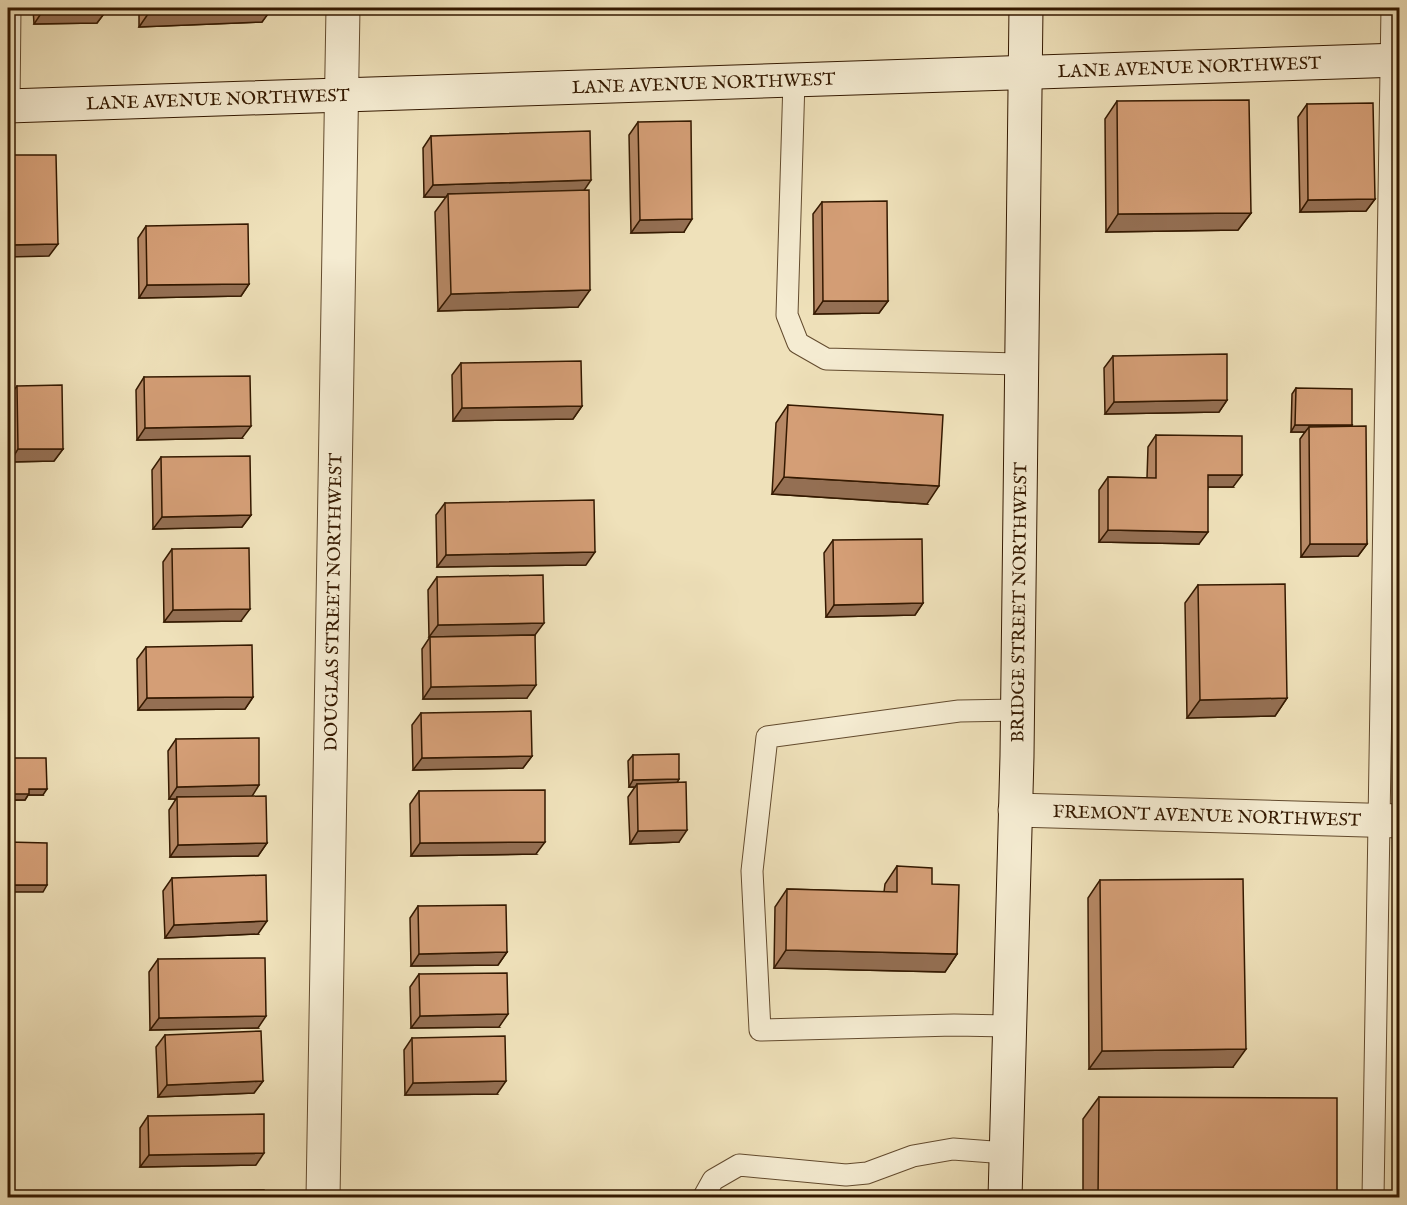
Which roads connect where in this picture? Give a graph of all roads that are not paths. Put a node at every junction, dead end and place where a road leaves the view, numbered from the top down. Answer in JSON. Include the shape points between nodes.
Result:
{"nodes":[{"id":1,"x":10,"y":8,"type":"edge"},
{"id":2,"x":343,"y":8,"type":"edge"},
{"id":3,"x":1026,"y":8,"type":"edge"},
{"id":4,"x":1392,"y":8,"type":"edge"},
{"id":5,"x":1395,"y":60,"type":"edge"},
{"id":6,"x":1024,"y":71,"type":"junction"},
{"id":7,"x":794,"y":80,"type":"junction"},
{"id":8,"x":341,"y":97,"type":"junction"},
{"id":9,"x":8,"y":106,"type":"edge"},
{"id":10,"x":1021,"y":364,"type":"junction"},
{"id":11,"x":1017,"y":710,"type":"junction"},
{"id":12,"x":1015,"y":810,"type":"junction"},
{"id":13,"x":1390,"y":821,"type":"edge"},
{"id":14,"x":1009,"y":1026,"type":"junction"},
{"id":15,"x":1006,"y":1153,"type":"junction"},
{"id":16,"x":703,"y":1195,"type":"edge"},
{"id":17,"x":323,"y":1197,"type":"edge"},
{"id":18,"x":1005,"y":1197,"type":"edge"},
{"id":19,"x":1373,"y":1197,"type":"edge"}],
"edges":[{"from":1,"to":9,"type":"lane"},
{"from":2,"to":8,"type":"street","name":"DOUGLAS STREET NORTHWEST"},
{"from":3,"to":6,"type":"street","name":"BRIDGE STREET NORTHWEST"},
{"from":4,"to":5,"type":"lane"},
{"from":5,"to":6,"type":"street","name":"LANE AVENUE NORTHWEST"},
{"from":5,"to":13,"type":"lane"},
{"from":6,"to":7,"type":"street","name":"LANE AVENUE NORTHWEST"},
{"from":6,"to":10,"type":"street","name":"BRIDGE STREET NORTHWEST"},
{"from":7,"to":8,"type":"street","name":"LANE AVENUE NORTHWEST"},
{"from":7,"to":10,"type":"lane","via":[[787,315],[798,343],[826,359]]},
{"from":8,"to":9,"type":"street","name":"LANE AVENUE NORTHWEST"},
{"from":8,"to":17,"type":"street","name":"DOUGLAS STREET NORTHWEST"},
{"from":10,"to":11,"type":"street","name":"BRIDGE STREET NORTHWEST"},
{"from":11,"to":12,"type":"street","name":"BRIDGE STREET NORTHWEST"},
{"from":11,"to":14,"type":"lane","via":[[959,711],[766,737],[752,871],[760,1030]]},
{"from":12,"to":13,"type":"street","name":"FREMONT AVENUE NORTHWEST"},
{"from":12,"to":14,"type":"street","name":"BRIDGE STREET NORTHWEST"},
{"from":13,"to":19,"type":"lane"},
{"from":14,"to":15,"type":"street","name":"BRIDGE STREET NORTHWEST"},
{"from":15,"to":16,"type":"lane","via":[[953,1149],[913,1156],[867,1173],[846,1175],[739,1165],[713,1180]]},
{"from":15,"to":18,"type":"street","name":"BRIDGE STREET NORTHWEST"}]}
